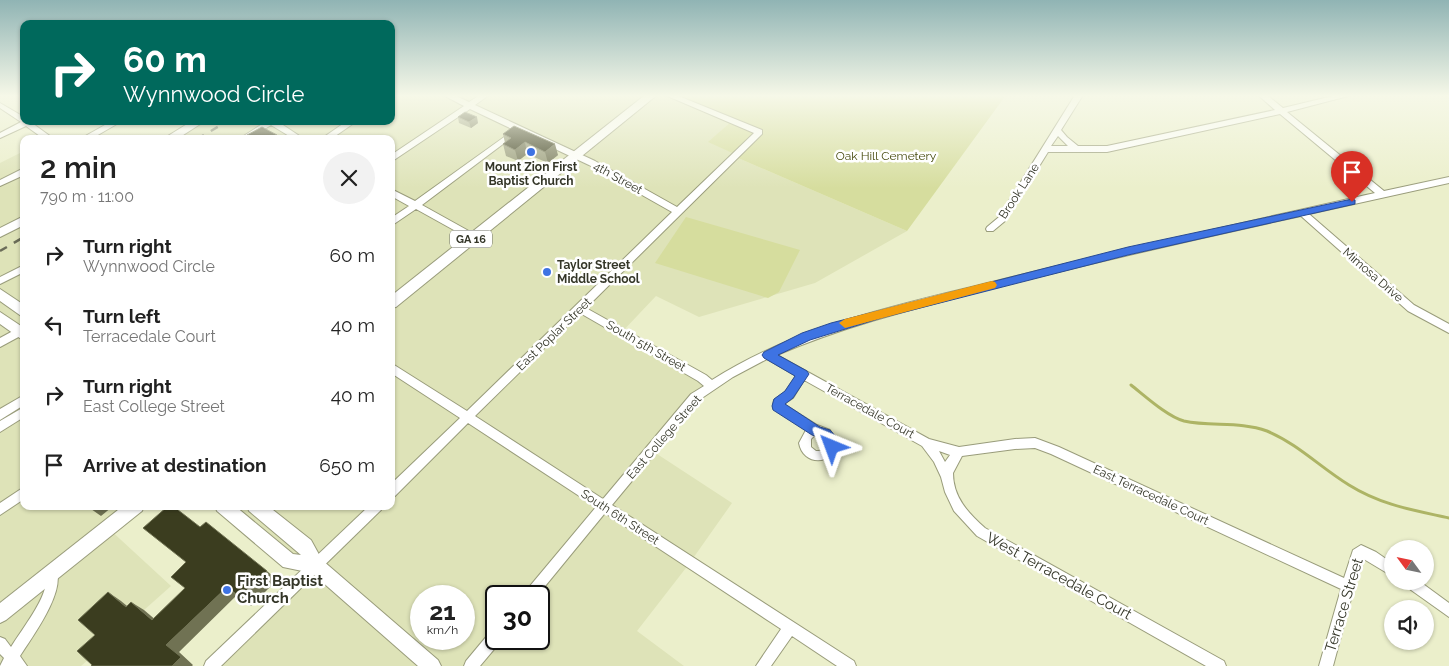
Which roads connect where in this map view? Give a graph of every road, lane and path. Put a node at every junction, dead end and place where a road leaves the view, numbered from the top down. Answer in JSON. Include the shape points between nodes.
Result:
{"nodes":[{"id":1,"x":18,"y":126,"type":"edge"},
{"id":2,"x":32,"y":126,"type":"edge"},
{"id":3,"x":108,"y":126,"type":"edge"},
{"id":4,"x":191,"y":126,"type":"edge"},
{"id":5,"x":265,"y":126,"type":"edge"},
{"id":6,"x":279,"y":126,"type":"edge"},
{"id":7,"x":345,"y":126,"type":"edge"},
{"id":8,"x":432,"y":126,"type":"edge"},
{"id":9,"x":436,"y":126,"type":"edge"},
{"id":10,"x":514,"y":126,"type":"edge"},
{"id":11,"x":614,"y":126,"type":"edge"},
{"id":12,"x":745,"y":126,"type":"edge"},
{"id":13,"x":1213,"y":126,"type":"edge"},
{"id":14,"x":1300,"y":126,"type":"edge"},
{"id":15,"x":1058,"y":128,"type":"joint"},
{"id":16,"x":520,"y":129,"type":"junction"},
{"id":17,"x":44,"y":135,"type":"edge"},
{"id":18,"x":92,"y":135,"type":"edge"},
{"id":19,"x":175,"y":135,"type":"edge"},
{"id":20,"x":250,"y":135,"type":"edge"},
{"id":21,"x":293,"y":135,"type":"edge"},
{"id":22,"x":331,"y":135,"type":"edge"},
{"id":23,"x":0,"y":136,"type":"edge"},
{"id":24,"x":395,"y":149,"type":"edge"},
{"id":25,"x":1045,"y":149,"type":"junction"},
{"id":26,"x":1076,"y":149,"type":"junction"},
{"id":27,"x":395,"y":156,"type":"edge"},
{"id":28,"x":577,"y":156,"type":"junction"},
{"id":29,"x":20,"y":173,"type":"edge"},
{"id":30,"x":1449,"y":180,"type":"edge"},
{"id":31,"x":0,"y":183,"type":"edge"},
{"id":32,"x":395,"y":194,"type":"edge"},
{"id":33,"x":1384,"y":195,"type":"junction"},
{"id":34,"x":416,"y":206,"type":"junction"},
{"id":35,"x":679,"y":212,"type":"junction"},
{"id":36,"x":1303,"y":213,"type":"junction"},
{"id":37,"x":395,"y":220,"type":"edge"},
{"id":38,"x":20,"y":222,"type":"edge"},
{"id":39,"x":990,"y":229,"type":"dead end"},
{"id":40,"x":0,"y":233,"type":"edge"},
{"id":41,"x":473,"y":237,"type":"junction"},
{"id":42,"x":20,"y":270,"type":"edge"},
{"id":43,"x":0,"y":281,"type":"edge"},
{"id":44,"x":0,"y":294,"type":"edge"},
{"id":45,"x":395,"y":300,"type":"edge"},
{"id":46,"x":580,"y":309,"type":"junction"},
{"id":47,"x":20,"y":311,"type":"edge"},
{"id":48,"x":0,"y":317,"type":"edge"},
{"id":49,"x":1449,"y":329,"type":"edge"},
{"id":50,"x":20,"y":331,"type":"edge"},
{"id":51,"x":20,"y":333,"type":"edge"},
{"id":52,"x":0,"y":344,"type":"edge"},
{"id":53,"x":768,"y":355,"type":"junction"},
{"id":54,"x":395,"y":370,"type":"edge"},
{"id":55,"x":803,"y":374,"type":"junction"},
{"id":56,"x":711,"y":386,"type":"junction"},
{"id":57,"x":20,"y":402,"type":"edge"},
{"id":58,"x":0,"y":415,"type":"edge"},
{"id":59,"x":20,"y":415,"type":"edge"},
{"id":60,"x":467,"y":418,"type":"junction"},
{"id":61,"x":0,"y":427,"type":"edge"},
{"id":62,"x":817,"y":431,"type":"dead end"},
{"id":63,"x":926,"y":443,"type":"junction"},
{"id":64,"x":953,"y":450,"type":"junction"},
{"id":65,"x":947,"y":476,"type":"junction"},
{"id":66,"x":395,"y":488,"type":"edge"},
{"id":67,"x":20,"y":495,"type":"edge"},
{"id":68,"x":604,"y":506,"type":"junction"},
{"id":69,"x":0,"y":510,"type":"edge"},
{"id":70,"x":127,"y":510,"type":"edge"},
{"id":71,"x":228,"y":510,"type":"edge"},
{"id":72,"x":260,"y":510,"type":"edge"},
{"id":73,"x":373,"y":510,"type":"edge"},
{"id":74,"x":1384,"y":564,"type":"edge"},
{"id":75,"x":316,"y":566,"type":"junction"},
{"id":76,"x":52,"y":573,"type":"junction"},
{"id":77,"x":538,"y":585,"type":"edge"},
{"id":78,"x":1348,"y":586,"type":"junction"},
{"id":79,"x":1420,"y":590,"type":"edge"},
{"id":80,"x":1449,"y":611,"type":"edge"},
{"id":81,"x":0,"y":614,"type":"edge"},
{"id":82,"x":790,"y":627,"type":"junction"},
{"id":83,"x":0,"y":644,"type":"edge"},
{"id":84,"x":485,"y":649,"type":"edge"},
{"id":85,"x":13,"y":663,"type":"edge"},
{"id":86,"x":211,"y":666,"type":"edge"},
{"id":87,"x":432,"y":666,"type":"edge"},
{"id":88,"x":471,"y":666,"type":"edge"},
{"id":89,"x":763,"y":666,"type":"edge"},
{"id":90,"x":849,"y":666,"type":"edge"},
{"id":91,"x":1220,"y":666,"type":"edge"},
{"id":92,"x":1326,"y":666,"type":"edge"}],
"edges":[{"from":1,"to":23,"type":"street"},
{"from":2,"to":17,"type":"street"},
{"from":3,"to":18,"type":"street"},
{"from":4,"to":19,"type":"main road"},
{"from":5,"to":20,"type":"street"},
{"from":6,"to":21,"type":"street"},
{"from":7,"to":22,"type":"street"},
{"from":8,"to":24,"type":"street"},
{"from":9,"to":27,"type":"street"},
{"from":10,"to":16,"type":"street","name":"4th Street"},
{"from":11,"to":28,"type":"main road","number":"GA 16"},
{"from":12,"to":35,"type":"street","name":"East Poplar Street","via":[[759,132]]},
{"from":13,"to":26,"type":"street","via":[[1107,149]]},
{"from":14,"to":33,"type":"street"},
{"from":15,"to":25,"type":"street","name":"Brook Lane"},
{"from":15,"to":26,"type":"street","via":[[1064,139]]},
{"from":16,"to":28,"type":"street","name":"4th Street"},
{"from":16,"to":34,"type":"street"},
{"from":25,"to":26,"type":"street"},
{"from":25,"to":39,"type":"street","name":"Brook Lane","via":[[1002,219]]},
{"from":28,"to":35,"type":"street","name":"4th Street"},
{"from":28,"to":41,"type":"main road","number":"GA 16"},
{"from":29,"to":31,"type":"street"},
{"from":30,"to":33,"type":"street","name":"East College Street"},
{"from":32,"to":34,"type":"street"},
{"from":33,"to":36,"type":"street","name":"East College Street"},
{"from":34,"to":37,"type":"street"},
{"from":34,"to":41,"type":"street"},
{"from":35,"to":46,"type":"street","name":"East Poplar Street"},
{"from":36,"to":49,"type":"street","name":"Mimosa Drive","via":[[1411,308]]},
{"from":36,"to":53,"type":"street","name":"East College Street","via":[[1128,251],[881,313],[806,336]]},
{"from":38,"to":40,"type":"main road"},
{"from":41,"to":45,"type":"main road","number":"GA 16"},
{"from":42,"to":43,"type":"street"},
{"from":44,"to":47,"type":"main road"},
{"from":46,"to":56,"type":"street","name":"South 5th Street"},
{"from":46,"to":60,"type":"street","name":"East Poplar Street"},
{"from":48,"to":50,"type":"main road"},
{"from":51,"to":52,"type":"street"},
{"from":53,"to":55,"type":"street","name":"Terracedale Court"},
{"from":53,"to":56,"type":"street","name":"East College Street"},
{"from":54,"to":60,"type":"street","name":"South 6th Street"},
{"from":55,"to":62,"type":"street","via":[[778,406]]},
{"from":55,"to":63,"type":"street","name":"Terracedale Court"},
{"from":56,"to":68,"type":"street","name":"East College Street","via":[[696,397]]},
{"from":57,"to":58,"type":"street"},
{"from":59,"to":61,"type":"street"},
{"from":60,"to":66,"type":"street","name":"East Poplar Street"},
{"from":60,"to":68,"type":"street","name":"South 6th Street"},
{"from":63,"to":64,"type":"street","name":"Terracedale Court"},
{"from":63,"to":65,"type":"street","name":"West Terracedale Court"},
{"from":64,"to":65,"type":"street"},
{"from":64,"to":78,"type":"street","name":"East Terracedale Court","via":[[1035,443]]},
{"from":65,"to":91,"type":"street","name":"West Terracedale Court","via":[[955,503],[981,532]]},
{"from":67,"to":69,"type":"street"},
{"from":68,"to":77,"type":"street","name":"East College Street"},
{"from":68,"to":82,"type":"street","name":"South 6th Street"},
{"from":70,"to":76,"type":"main road"},
{"from":71,"to":75,"type":"main road","via":[[289,561]]},
{"from":72,"to":75,"type":"main road","via":[[305,546]]},
{"from":73,"to":75,"type":"street"},
{"from":74,"to":78,"type":"street","name":"Terrace Street","via":[[1372,556],[1361,552],[1356,554]]},
{"from":75,"to":86,"type":"street"},
{"from":75,"to":87,"type":"main road"},
{"from":76,"to":81,"type":"main road"},
{"from":76,"to":85,"type":"street","via":[[51,590]]},
{"from":78,"to":92,"type":"street","name":"Terrace Street"},
{"from":79,"to":80,"type":"street"},
{"from":82,"to":89,"type":"street"},
{"from":82,"to":90,"type":"street","name":"South 6th Street"},
{"from":83,"to":85,"type":"street"},
{"from":84,"to":88,"type":"street"}]}
